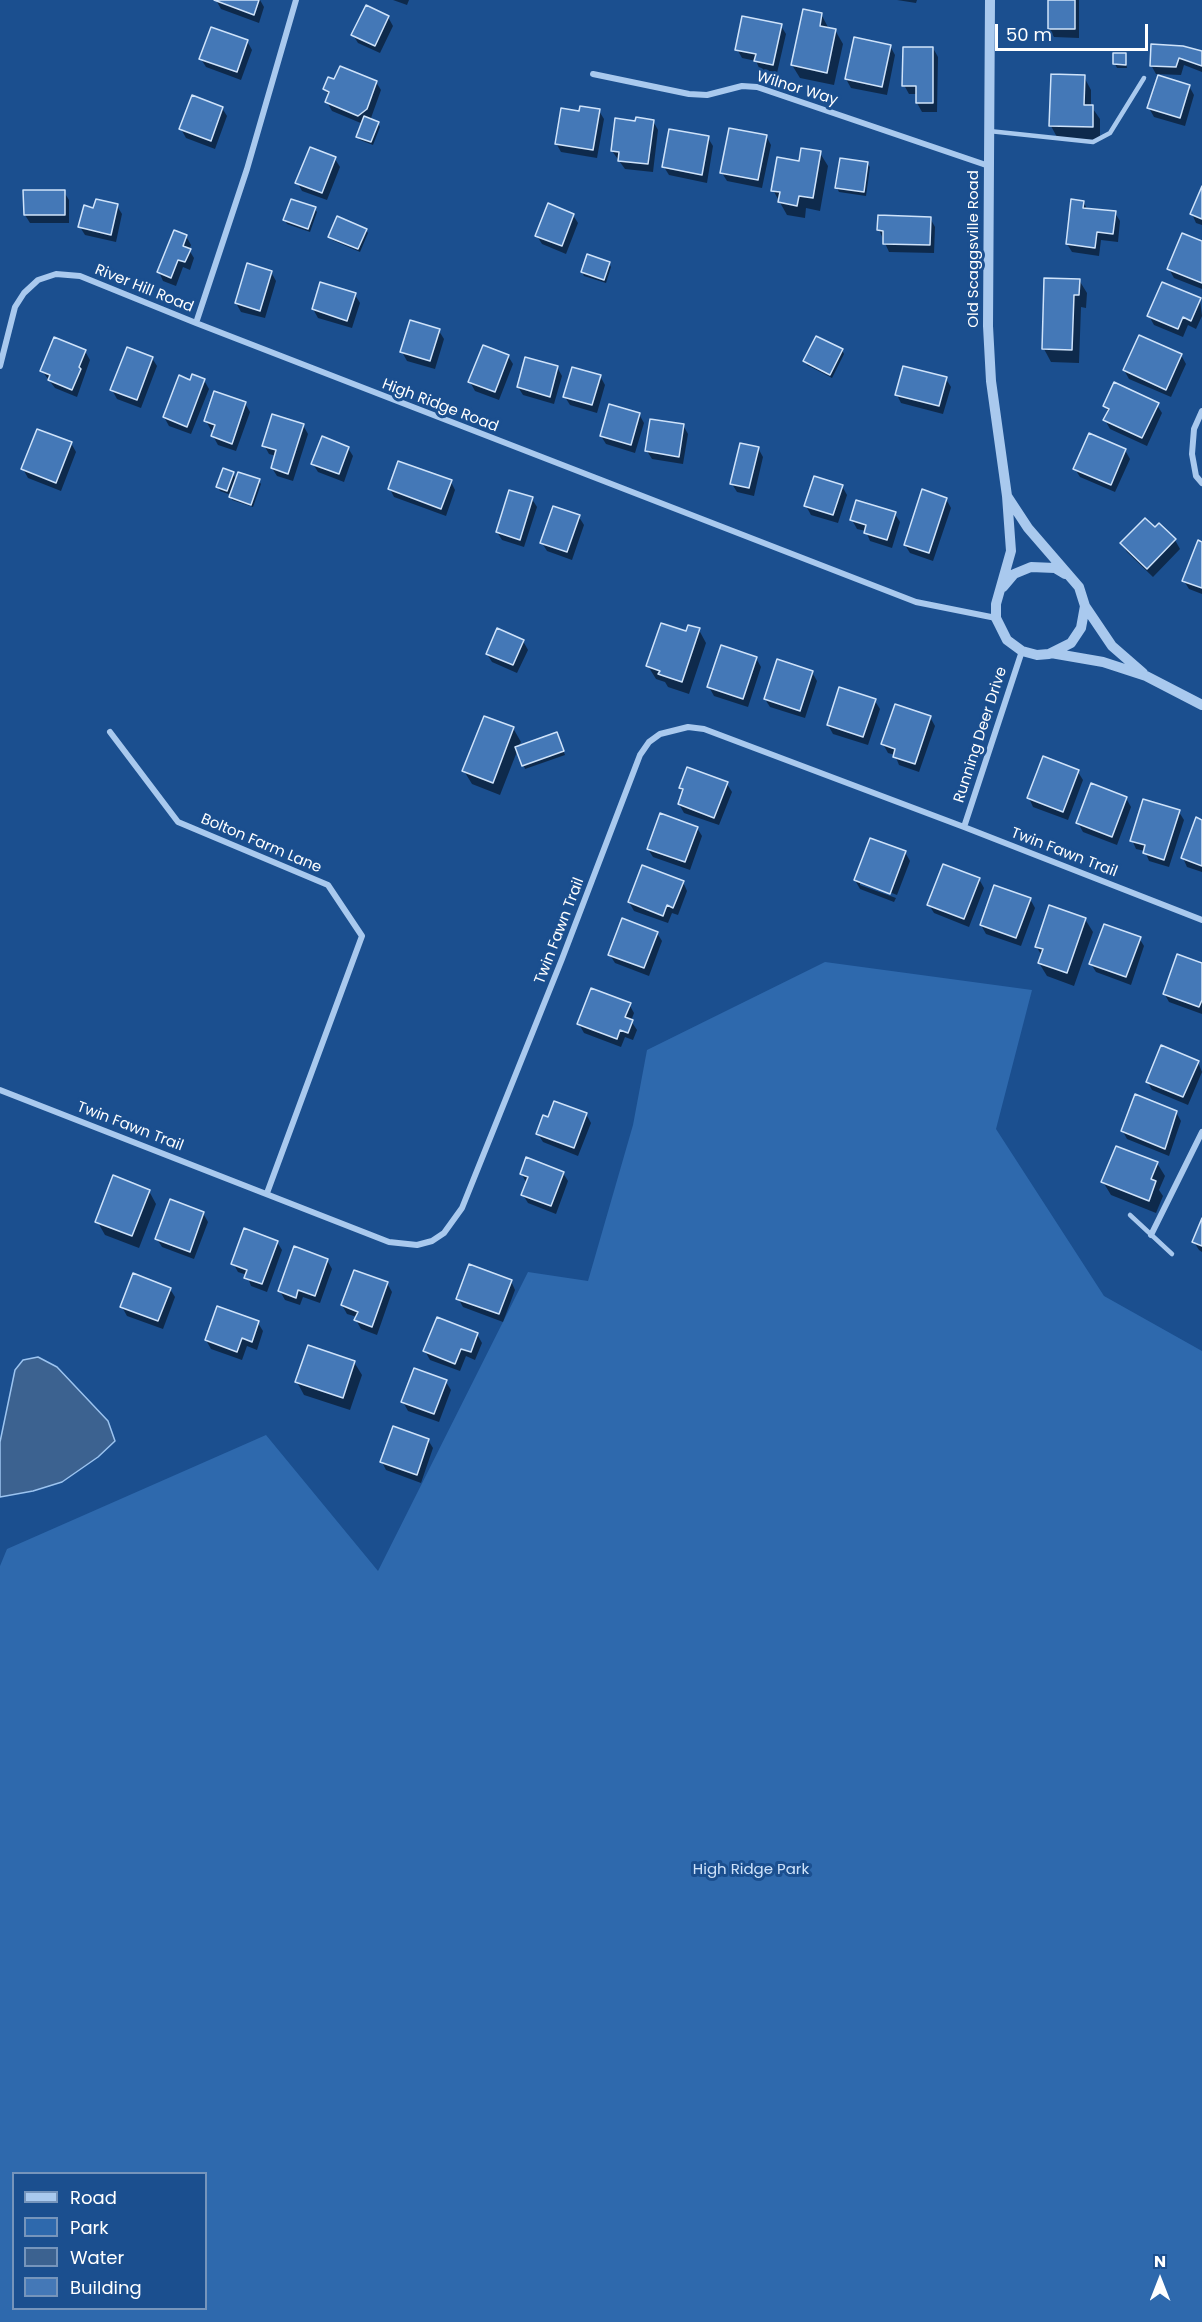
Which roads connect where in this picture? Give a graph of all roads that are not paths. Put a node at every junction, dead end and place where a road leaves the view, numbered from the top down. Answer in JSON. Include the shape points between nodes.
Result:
{"nodes":[{"id":1,"x":296,"y":0,"type":"edge"},
{"id":2,"x":990,"y":0,"type":"edge"},
{"id":3,"x":593,"y":74,"type":"dead end"},
{"id":4,"x":1144,"y":78,"type":"dead end"},
{"id":5,"x":989,"y":131,"type":"junction"},
{"id":6,"x":989,"y":166,"type":"junction"},
{"id":7,"x":196,"y":323,"type":"junction"},
{"id":8,"x":0,"y":366,"type":"edge"},
{"id":9,"x":1202,"y":411,"type":"edge"},
{"id":10,"x":1202,"y":483,"type":"edge"},
{"id":11,"x":1007,"y":496,"type":"junction"},
{"id":12,"x":1069,"y":575,"type":"junction"},
{"id":13,"x":1001,"y":589,"type":"junction"},
{"id":14,"x":1085,"y":606,"type":"junction"},
{"id":15,"x":996,"y":618,"type":"junction"},
{"id":16,"x":1022,"y":651,"type":"junction"},
{"id":17,"x":1051,"y":653,"type":"junction"},
{"id":18,"x":1146,"y":676,"type":"junction"},
{"id":19,"x":1202,"y":705,"type":"edge"},
{"id":20,"x":110,"y":732,"type":"dead end"},
{"id":21,"x":964,"y":827,"type":"junction"},
{"id":22,"x":1202,"y":920,"type":"edge"},
{"id":23,"x":0,"y":1090,"type":"edge"},
{"id":24,"x":1202,"y":1132,"type":"edge"},
{"id":25,"x":267,"y":1193,"type":"junction"},
{"id":26,"x":1130,"y":1215,"type":"dead end"},
{"id":27,"x":1151,"y":1234,"type":"junction"},
{"id":28,"x":1172,"y":1254,"type":"dead end"}],
"edges":[{"from":1,"to":7,"type":"street","via":[[247,169]]},
{"from":2,"to":5,"type":"street","name":"Old Scaggsville Road"},
{"from":3,"to":6,"type":"street","name":"Wilnor Way","via":[[689,94],[757,87]]},
{"from":4,"to":5,"type":"lane","via":[[1110,133],[1093,142]]},
{"from":5,"to":6,"type":"street","name":"Old Scaggsville Road"},
{"from":6,"to":11,"type":"street","name":"Old Scaggsville Road","via":[[988,326],[995,420]]},
{"from":7,"to":8,"type":"street","name":"River Hill Road","via":[[80,276],[56,274],[38,280],[15,307]]},
{"from":7,"to":15,"type":"street","name":"High Ridge Road","via":[[916,602]]},
{"from":9,"to":10,"type":"street","via":[[1194,429],[1192,454],[1196,476]]},
{"from":11,"to":12,"type":"street","name":"Old Scaggsville Road","via":[[1028,528]]},
{"from":11,"to":13,"type":"street","name":"Old Scaggsville Road","via":[[1011,551]]},
{"from":12,"to":13,"type":"street","via":[[1055,568],[1031,567],[1014,574]]},
{"from":12,"to":14,"type":"street","via":[[1079,587]]},
{"from":13,"to":15,"type":"street"},
{"from":14,"to":17,"type":"street","via":[[1081,628],[1071,643]]},
{"from":14,"to":18,"type":"street","via":[[1112,646]]},
{"from":15,"to":16,"type":"street","via":[[1007,640]]},
{"from":16,"to":17,"type":"street"},
{"from":16,"to":21,"type":"street","name":"Running Deer Drive"},
{"from":17,"to":18,"type":"street","via":[[1103,662]]},
{"from":18,"to":19,"type":"street"},
{"from":20,"to":25,"type":"street","name":"Bolton Farm Lane","via":[[178,822],[328,885],[362,936]]},
{"from":21,"to":22,"type":"street","name":"Twin Fawn Trail"},
{"from":21,"to":25,"type":"street","name":"Twin Fawn Trail","via":[[704,729],[688,727],[660,734],[640,755],[462,1208],[449,1227],[432,1241],[404,1245]]},
{"from":23,"to":25,"type":"street","name":"Twin Fawn Trail"},
{"from":24,"to":27,"type":"street"},
{"from":26,"to":27,"type":"lane"},
{"from":27,"to":28,"type":"lane"}]}
